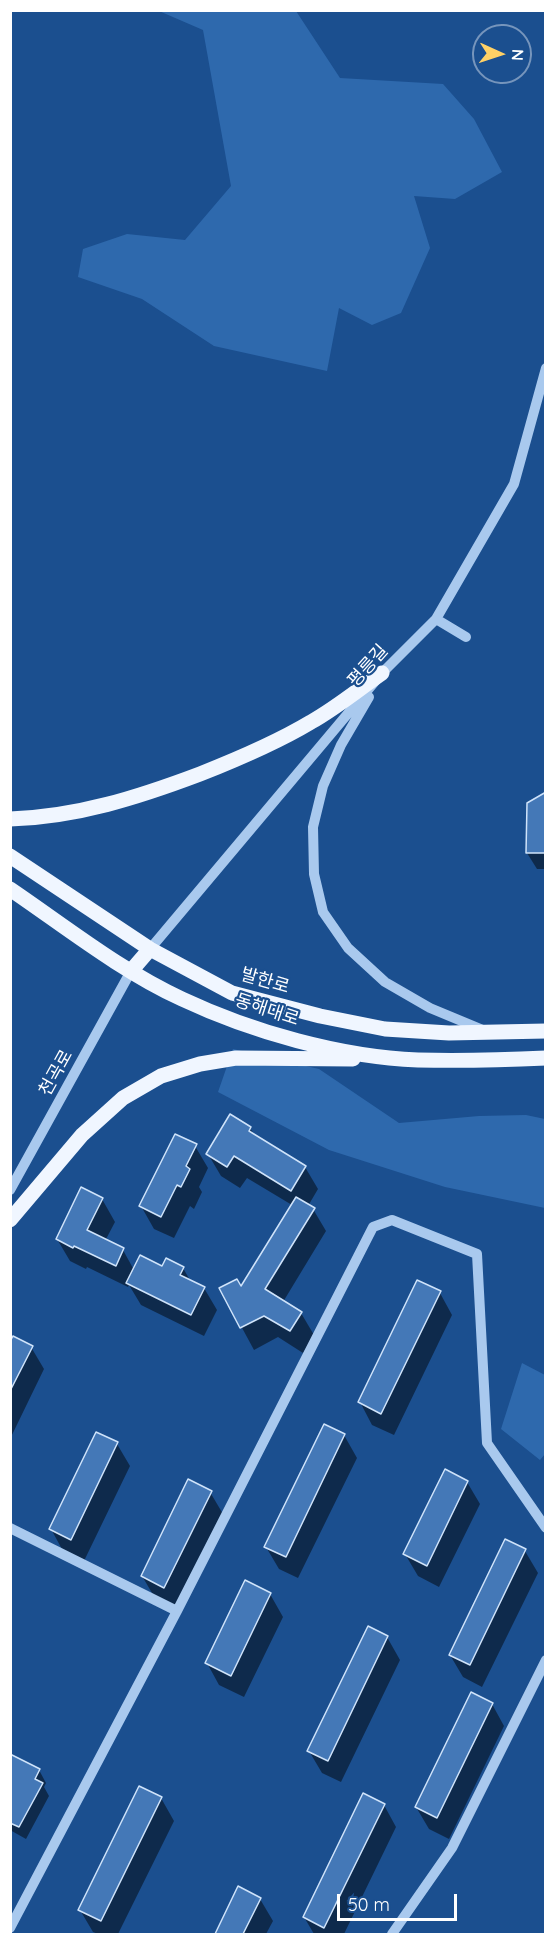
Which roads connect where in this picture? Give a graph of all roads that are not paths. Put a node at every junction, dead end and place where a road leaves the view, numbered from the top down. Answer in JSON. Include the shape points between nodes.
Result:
{"nodes":[{"id":1,"x":546,"y":368,"type":"edge"},
{"id":2,"x":436,"y":619,"type":"junction"},
{"id":3,"x":466,"y":638,"type":"dead end"},
{"id":4,"x":382,"y":673,"type":"junction"},
{"id":5,"x":10,"y":819,"type":"edge"},
{"id":6,"x":10,"y":856,"type":"edge"},
{"id":7,"x":10,"y":889,"type":"edge"},
{"id":8,"x":150,"y":949,"type":"junction"},
{"id":9,"x":131,"y":971,"type":"junction"},
{"id":10,"x":546,"y":1030,"type":"edge"},
{"id":11,"x":488,"y":1032,"type":"junction"},
{"id":12,"x":546,"y":1058,"type":"edge"},
{"id":13,"x":416,"y":1060,"type":"junction"},
{"id":14,"x":10,"y":1190,"type":"edge"},
{"id":15,"x":10,"y":1220,"type":"edge"},
{"id":16,"x":10,"y":1528,"type":"edge"},
{"id":17,"x":546,"y":1528,"type":"edge"},
{"id":18,"x":177,"y":1611,"type":"junction"},
{"id":19,"x":546,"y":1660,"type":"edge"},
{"id":20,"x":10,"y":1928,"type":"edge"},
{"id":21,"x":392,"y":1935,"type":"edge"}],
"edges":[{"from":1,"to":2,"type":"street","name":"평릉길","via":[[514,484]]},
{"from":2,"to":3,"type":"street"},
{"from":2,"to":4,"type":"street","name":"평릉길"},
{"from":4,"to":5,"type":"main road","via":[[313,722],[198,775],[147,794],[85,810]]},
{"from":4,"to":8,"type":"street","name":"평릉길"},
{"from":4,"to":11,"type":"street","via":[[341,745],[323,786],[313,827],[314,874],[323,912],[348,948],[385,982],[430,1008]]},
{"from":6,"to":8,"type":"main road","name":"발한로"},
{"from":7,"to":9,"type":"main road","name":"동해대로"},
{"from":8,"to":9,"type":"main road"},
{"from":8,"to":11,"type":"main road","name":"발한로","via":[[232,993],[320,1016],[385,1029]]},
{"from":9,"to":13,"type":"main road","name":"동해대로","via":[[234,1022],[348,1052]]},
{"from":9,"to":14,"type":"street","name":"천곡로"},
{"from":10,"to":11,"type":"main road","name":"발한로"},
{"from":12,"to":13,"type":"main road","name":"동해대로"},
{"from":13,"to":15,"type":"main road","via":[[236,1058],[160,1076],[123,1098],[82,1135]]},
{"from":16,"to":18,"type":"street"},
{"from":17,"to":18,"type":"street","via":[[487,1443],[477,1254],[392,1220],[374,1227]]},
{"from":18,"to":20,"type":"street"},
{"from":19,"to":21,"type":"street","via":[[452,1848]]}]}
